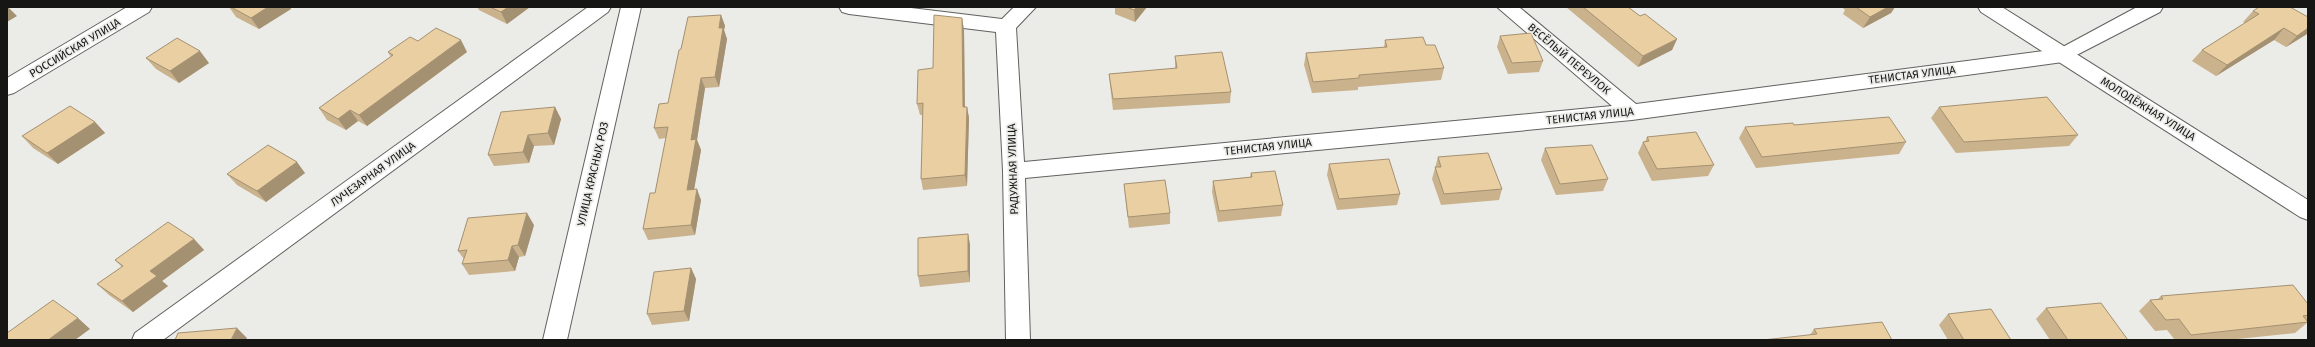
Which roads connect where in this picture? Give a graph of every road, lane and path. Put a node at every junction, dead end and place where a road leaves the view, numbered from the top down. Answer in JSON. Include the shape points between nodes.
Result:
{"nodes":[{"id":1,"x":142,"y":7,"type":"edge"},
{"id":2,"x":601,"y":7,"type":"edge"},
{"id":3,"x":631,"y":7,"type":"edge"},
{"id":4,"x":849,"y":7,"type":"edge"},
{"id":5,"x":1026,"y":7,"type":"edge"},
{"id":6,"x":1507,"y":7,"type":"edge"},
{"id":7,"x":1988,"y":7,"type":"edge"},
{"id":8,"x":2153,"y":7,"type":"edge"},
{"id":9,"x":1006,"y":26,"type":"junction"},
{"id":10,"x":2063,"y":55,"type":"junction"},
{"id":11,"x":7,"y":88,"type":"edge"},
{"id":12,"x":1632,"y":112,"type":"junction"},
{"id":13,"x":1014,"y":171,"type":"junction"},
{"id":14,"x":2308,"y":211,"type":"edge"},
{"id":15,"x":144,"y":340,"type":"edge"},
{"id":16,"x":554,"y":340,"type":"edge"},
{"id":17,"x":1018,"y":340,"type":"edge"}],
"edges":[{"from":1,"to":11,"type":"street","name":"РОССИЙСКАЯ УЛИЦА"},
{"from":2,"to":15,"type":"street","name":"ЛУЧЕЗАРНАЯ УЛИЦА"},
{"from":3,"to":16,"type":"street","name":"УЛИЦА КРАСНЫХ РОЗ"},
{"from":4,"to":9,"type":"street"},
{"from":5,"to":9,"type":"street"},
{"from":6,"to":12,"type":"street","name":"ВЕСЁЛЫЙ ПЕРЕУЛОК"},
{"from":7,"to":10,"type":"street","name":"МОЛОДЁЖНАЯ УЛИЦА"},
{"from":8,"to":10,"type":"street","name":"ТЕНИСТАЯ УЛИЦА"},
{"from":9,"to":13,"type":"street","name":"РАДУЖНАЯ УЛИЦА"},
{"from":10,"to":12,"type":"street","name":"ТЕНИСТАЯ УЛИЦА"},
{"from":10,"to":14,"type":"street","name":"МОЛОДЁЖНАЯ УЛИЦА"},
{"from":12,"to":13,"type":"street","name":"ТЕНИСТАЯ УЛИЦА"},
{"from":13,"to":17,"type":"street","name":"РАДУЖНАЯ УЛИЦА"}]}
